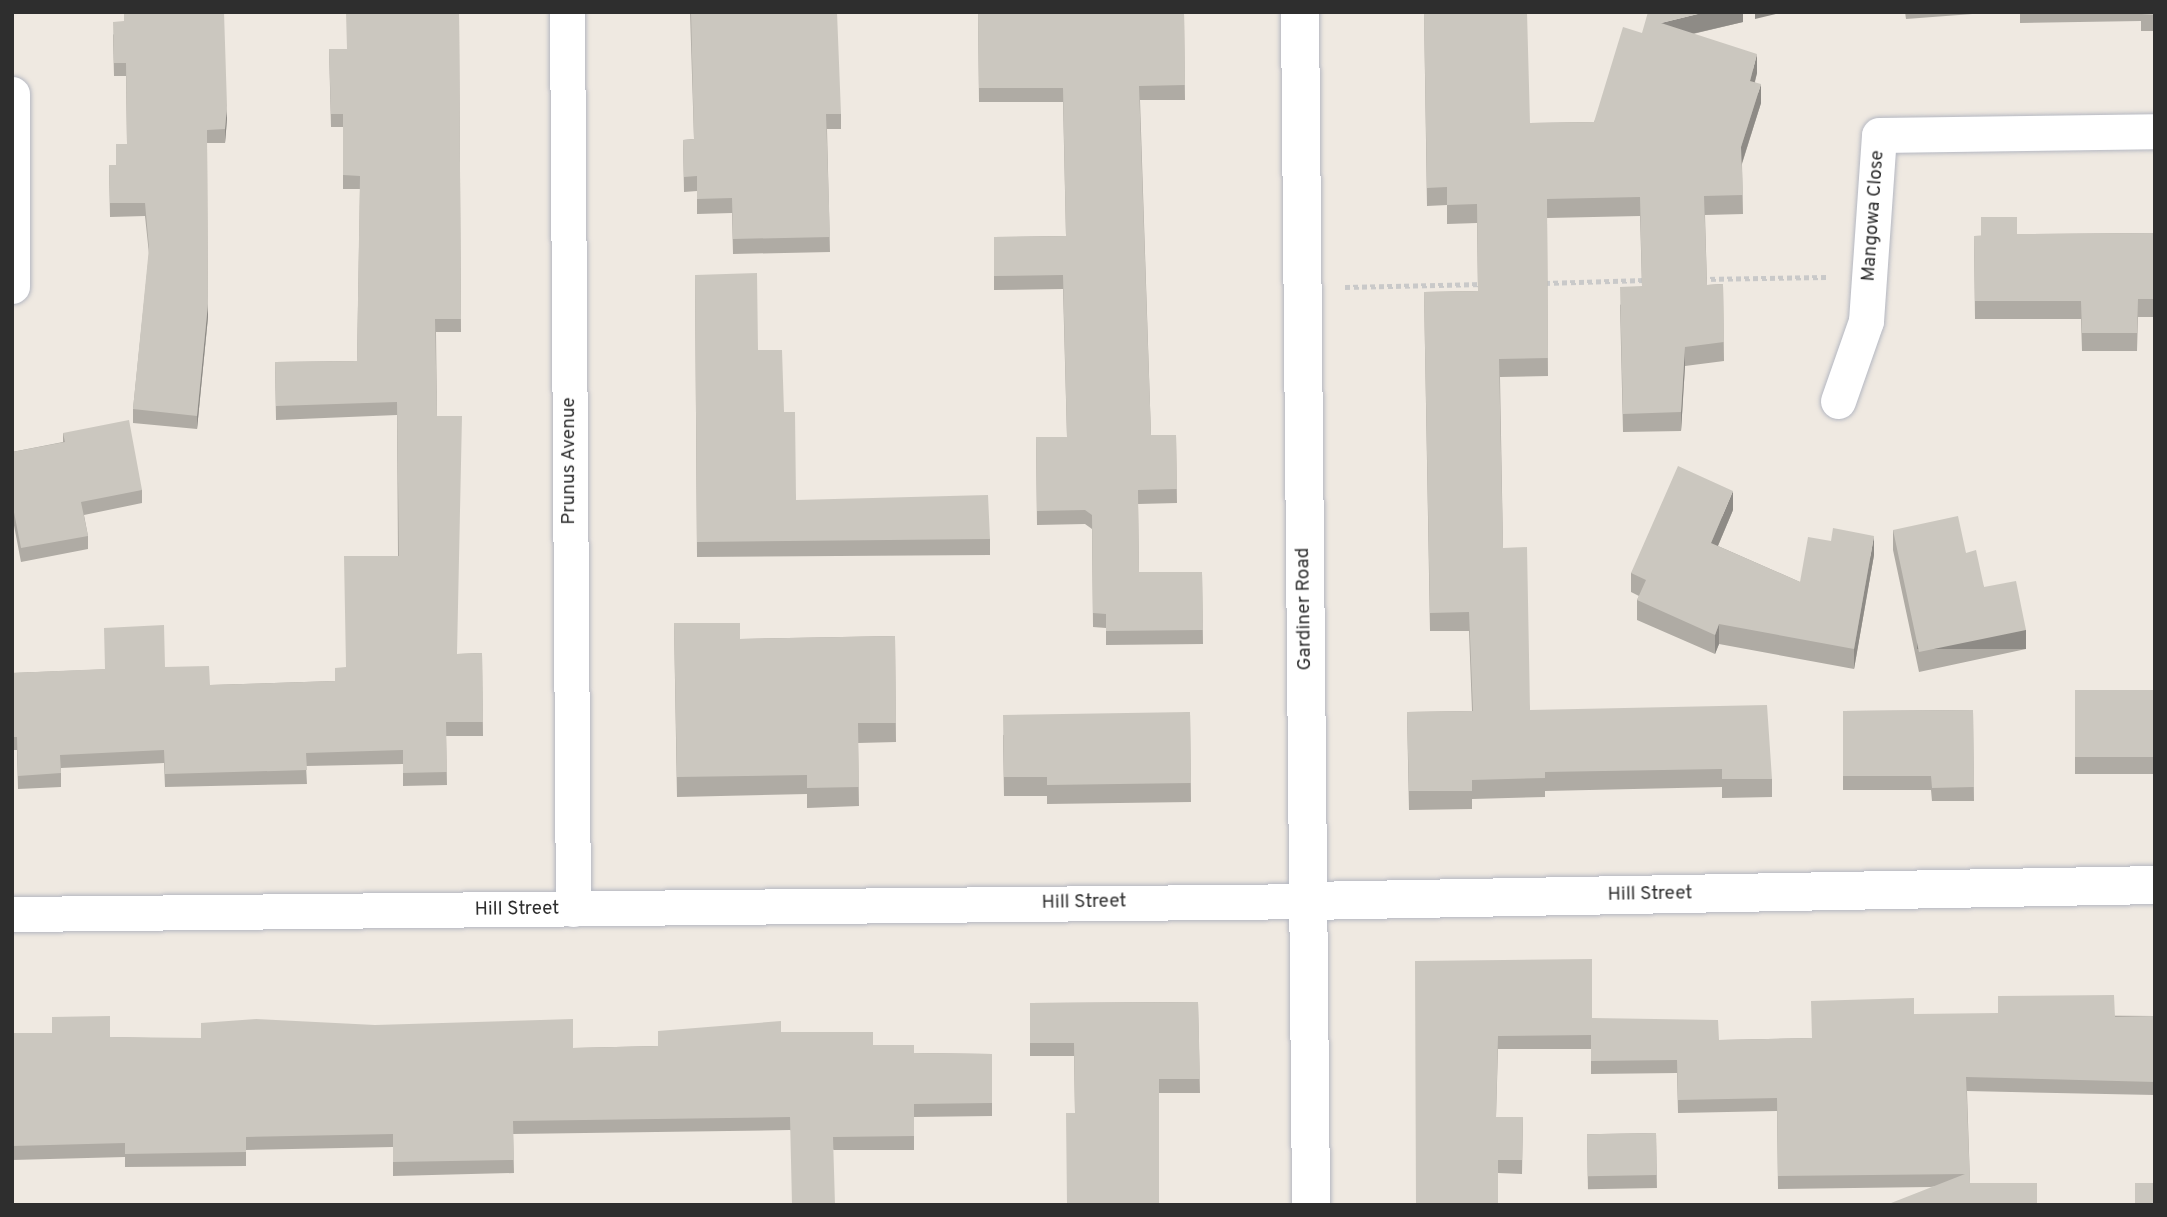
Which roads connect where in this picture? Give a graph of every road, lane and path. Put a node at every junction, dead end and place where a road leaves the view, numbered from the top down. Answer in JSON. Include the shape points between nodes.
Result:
{"nodes":[{"id":1,"x":567,"y":12,"type":"edge"},
{"id":2,"x":1300,"y":12,"type":"edge"},
{"id":3,"x":12,"y":94,"type":"edge"},
{"id":4,"x":2155,"y":131,"type":"edge"},
{"id":5,"x":1869,"y":276,"type":"junction"},
{"id":6,"x":1690,"y":279,"type":"edge"},
{"id":7,"x":1662,"y":280,"type":"edge"},
{"id":8,"x":1538,"y":283,"type":"edge"},
{"id":9,"x":1496,"y":284,"type":"edge"},
{"id":10,"x":12,"y":286,"type":"edge"},
{"id":11,"x":1303,"y":288,"type":"junction"},
{"id":12,"x":1839,"y":401,"type":"dead end"},
{"id":13,"x":2155,"y":885,"type":"edge"},
{"id":14,"x":1308,"y":901,"type":"junction"},
{"id":15,"x":573,"y":909,"type":"junction"},
{"id":16,"x":12,"y":915,"type":"edge"},
{"id":17,"x":1311,"y":1205,"type":"edge"}],
"edges":[{"from":1,"to":15,"type":"street","name":"Prunus Avenue"},
{"from":2,"to":11,"type":"street","name":"Gardiner Road"},
{"from":3,"to":10,"type":"street"},
{"from":4,"to":5,"type":"street","name":"Mangowa Close","via":[[1880,135]]},
{"from":5,"to":6,"type":"path"},
{"from":5,"to":12,"type":"street","name":"Mangowa Close","via":[[1866,321]]},
{"from":7,"to":8,"type":"path"},
{"from":9,"to":11,"type":"path"},
{"from":11,"to":14,"type":"street","name":"Gardiner Road"},
{"from":13,"to":14,"type":"street","name":"Hill Street"},
{"from":14,"to":15,"type":"street","name":"Hill Street"},
{"from":14,"to":17,"type":"street","name":"Gardiner Road"},
{"from":15,"to":16,"type":"street","name":"Hill Street"}]}
